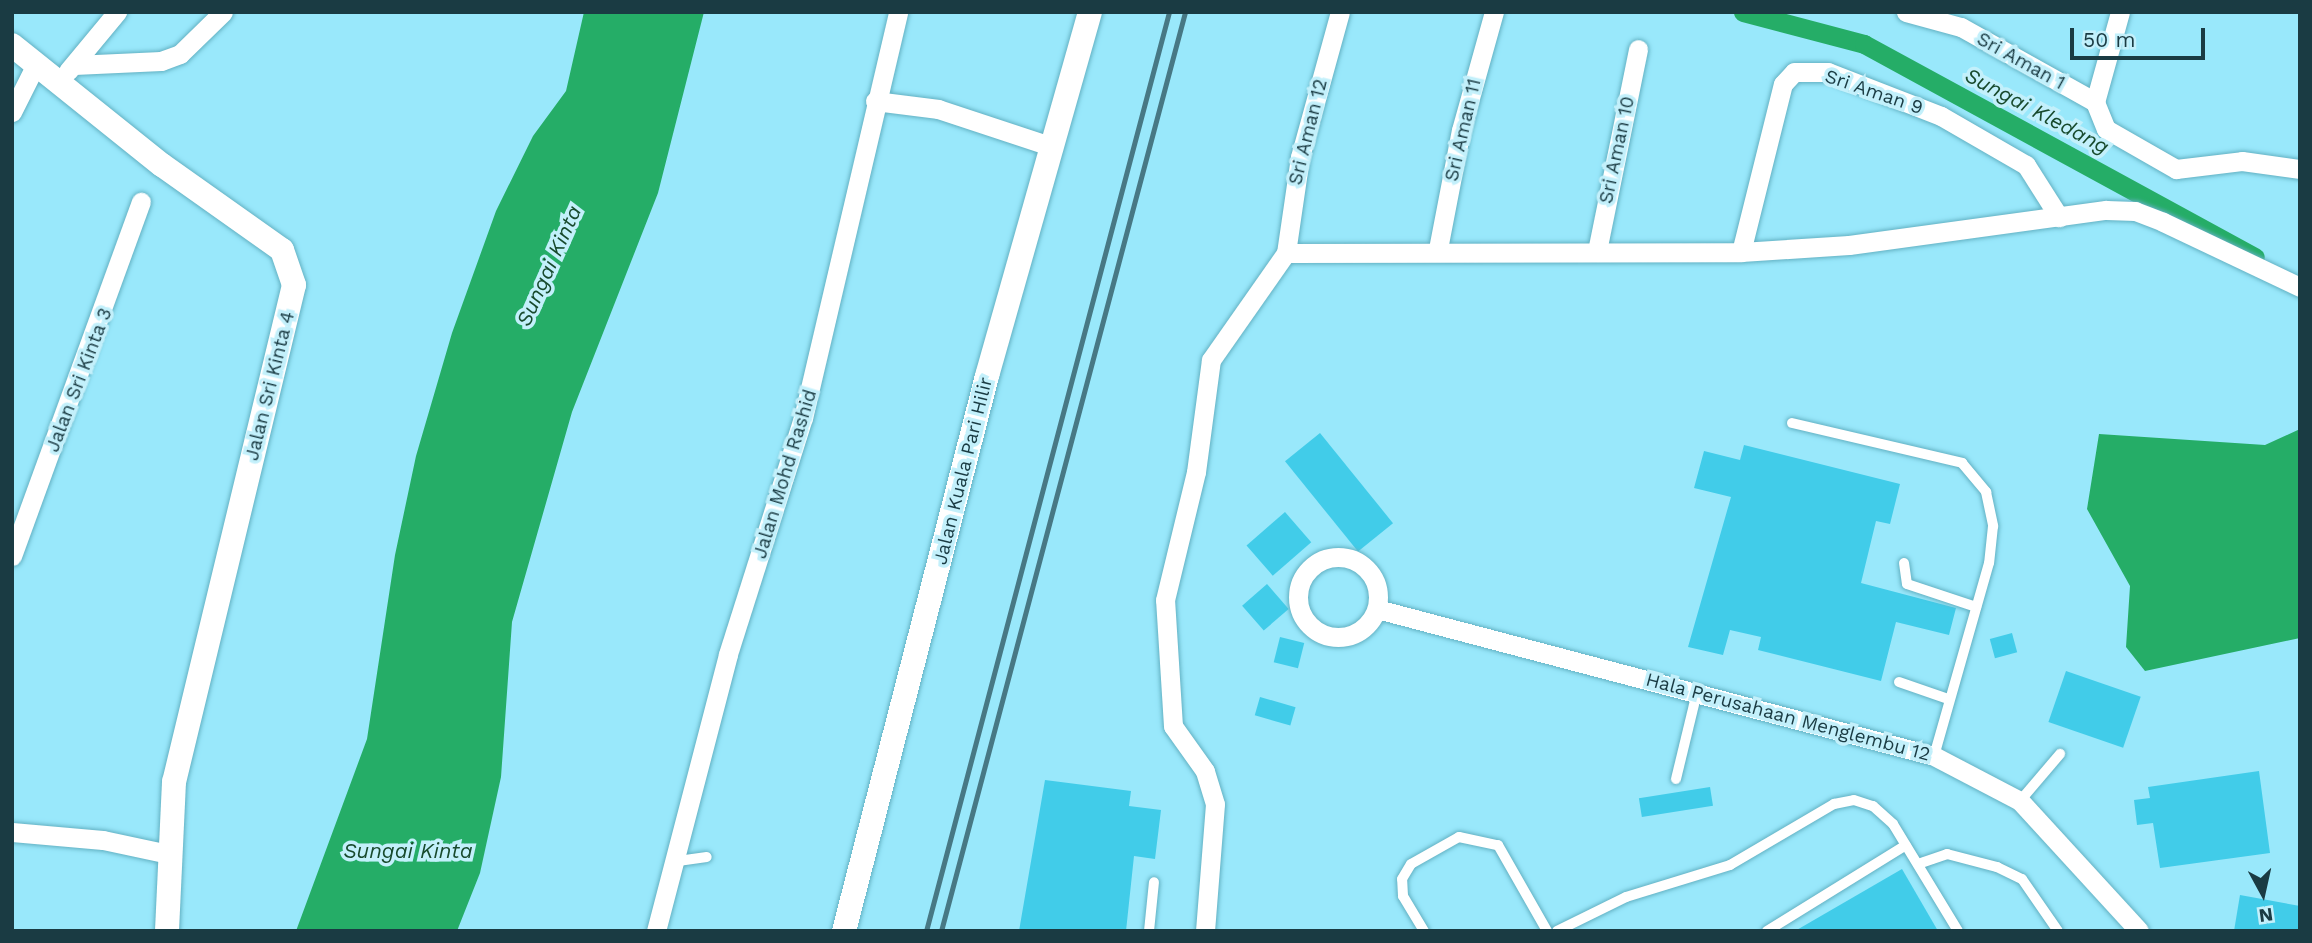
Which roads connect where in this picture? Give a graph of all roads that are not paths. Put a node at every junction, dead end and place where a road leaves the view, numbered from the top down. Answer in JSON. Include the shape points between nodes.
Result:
{"nodes":[{"id":1,"x":117,"y":12,"type":"edge"},
{"id":2,"x":223,"y":12,"type":"edge"},
{"id":3,"x":898,"y":12,"type":"edge"},
{"id":4,"x":1090,"y":12,"type":"edge"},
{"id":5,"x":1340,"y":12,"type":"edge"},
{"id":6,"x":1494,"y":12,"type":"edge"},
{"id":7,"x":1906,"y":12,"type":"edge"},
{"id":8,"x":2120,"y":12,"type":"edge"},
{"id":9,"x":1963,"y":20,"type":"edge"},
{"id":10,"x":12,"y":45,"type":"edge"},
{"id":11,"x":1638,"y":49,"type":"dead end"},
{"id":12,"x":35,"y":66,"type":"junction"},
{"id":13,"x":66,"y":73,"type":"junction"},
{"id":14,"x":875,"y":101,"type":"junction"},
{"id":15,"x":2095,"y":102,"type":"junction"},
{"id":16,"x":12,"y":112,"type":"edge"},
{"id":17,"x":1049,"y":146,"type":"junction"},
{"id":18,"x":2300,"y":169,"type":"edge"},
{"id":19,"x":141,"y":202,"type":"dead end"},
{"id":20,"x":2059,"y":217,"type":"junction"},
{"id":21,"x":1438,"y":249,"type":"junction"},
{"id":22,"x":1597,"y":251,"type":"junction"},
{"id":23,"x":1741,"y":251,"type":"junction"},
{"id":24,"x":1286,"y":253,"type":"junction"},
{"id":25,"x":2300,"y":287,"type":"edge"},
{"id":26,"x":1792,"y":423,"type":"dead end"},
{"id":27,"x":12,"y":556,"type":"edge"},
{"id":28,"x":1903,"y":563,"type":"dead end"},
{"id":29,"x":1976,"y":607,"type":"junction"},
{"id":30,"x":1377,"y":609,"type":"junction"},
{"id":31,"x":1899,"y":682,"type":"dead end"},
{"id":32,"x":1697,"y":691,"type":"junction"},
{"id":33,"x":1948,"y":699,"type":"junction"},
{"id":34,"x":2060,"y":754,"type":"dead end"},
{"id":35,"x":1934,"y":756,"type":"junction"},
{"id":36,"x":1676,"y":779,"type":"dead end"},
{"id":37,"x":2020,"y":801,"type":"junction"},
{"id":38,"x":12,"y":832,"type":"edge"},
{"id":39,"x":1906,"y":845,"type":"junction"},
{"id":40,"x":169,"y":854,"type":"junction"},
{"id":41,"x":707,"y":857,"type":"dead end"},
{"id":42,"x":671,"y":862,"type":"junction"},
{"id":43,"x":1918,"y":864,"type":"junction"},
{"id":44,"x":1154,"y":882,"type":"dead end"},
{"id":45,"x":167,"y":931,"type":"edge"},
{"id":46,"x":656,"y":931,"type":"edge"},
{"id":47,"x":844,"y":931,"type":"edge"},
{"id":48,"x":1149,"y":931,"type":"edge"},
{"id":49,"x":1205,"y":931,"type":"edge"},
{"id":50,"x":1424,"y":931,"type":"edge"},
{"id":51,"x":1547,"y":931,"type":"edge"},
{"id":52,"x":1557,"y":931,"type":"edge"},
{"id":53,"x":1767,"y":931,"type":"edge"},
{"id":54,"x":1958,"y":931,"type":"edge"},
{"id":55,"x":2058,"y":931,"type":"edge"},
{"id":56,"x":2140,"y":931,"type":"edge"}],
"edges":[{"from":1,"to":13,"type":"street"},
{"from":2,"to":13,"type":"street","via":[[180,54],[161,61]]},
{"from":3,"to":14,"type":"street","name":"Jalan Mohd Rashid"},
{"from":4,"to":17,"type":"street","name":"Jalan Kuala Pari Hilir"},
{"from":5,"to":24,"type":"street","name":"Sri Aman 12","via":[[1300,157]]},
{"from":6,"to":21,"type":"street","name":"Sri Aman 11","via":[[1461,130]]},
{"from":7,"to":9,"type":"street","name":"Sri Aman 1"},
{"from":8,"to":15,"type":"street"},
{"from":9,"to":15,"type":"street","name":"Sri Aman 1"},
{"from":10,"to":12,"type":"street","name":"Jalan Sri Kinta 4"},
{"from":11,"to":22,"type":"street","name":"Sri Aman 10"},
{"from":12,"to":13,"type":"street","name":"Jalan Sri Kinta 4"},
{"from":12,"to":16,"type":"street"},
{"from":13,"to":40,"type":"street","name":"Jalan Sri Kinta 4","via":[[162,165],[282,250],[294,285],[190,706],[174,782]]},
{"from":14,"to":17,"type":"street","via":[[939,109]]},
{"from":14,"to":42,"type":"street","name":"Jalan Mohd Rashid","via":[[803,418],[728,653]]},
{"from":15,"to":18,"type":"street","via":[[2106,129],[2176,169],[2242,161]]},
{"from":17,"to":47,"type":"street","name":"Jalan Kuala Pari Hilir"},
{"from":19,"to":27,"type":"street","name":"Jalan Sri Kinta 3"},
{"from":20,"to":23,"type":"street","via":[[1849,245]]},
{"from":20,"to":23,"type":"street","name":"Sri Aman 9","via":[[2026,165],[1941,116],[1828,72],[1794,72],[1783,84]]},
{"from":20,"to":25,"type":"street","via":[[2135,211]]},
{"from":21,"to":22,"type":"street"},
{"from":21,"to":24,"type":"street"},
{"from":22,"to":23,"type":"street"},
{"from":24,"to":49,"type":"street","via":[[1211,360],[1196,472],[1165,600],[1173,726],[1205,771],[1215,804]]},
{"from":26,"to":29,"type":"lane","via":[[1962,463],[1986,492],[1993,526]]},
{"from":28,"to":29,"type":"lane","via":[[1907,584]]},
{"from":29,"to":33,"type":"lane"},
{"from":30,"to":30,"type":"street","via":[[1366,627],[1347,637],[1326,636],[1307,625],[1297,607],[1298,585],[1310,567],[1328,557],[1350,558],[1368,569],[1378,588]]},
{"from":30,"to":32,"type":"street","name":"Hala Perusahaan Menglembu 12"},
{"from":31,"to":33,"type":"lane"},
{"from":32,"to":35,"type":"street","name":"Hala Perusahaan Menglembu 12"},
{"from":32,"to":36,"type":"lane"},
{"from":33,"to":35,"type":"lane"},
{"from":34,"to":37,"type":"lane"},
{"from":35,"to":37,"type":"street","name":"Hala Perusahaan Menglembu 12"},
{"from":37,"to":56,"type":"street","name":"Hala Perusahaan Menglembu 12"},
{"from":38,"to":40,"type":"street","via":[[103,840]]},
{"from":39,"to":43,"type":"lane"},
{"from":39,"to":52,"type":"lane","via":[[1873,806],[1854,800],[1834,804],[1730,865],[1626,897]]},
{"from":39,"to":53,"type":"lane"},
{"from":40,"to":45,"type":"street","name":"Jalan Sri Kinta 4"},
{"from":41,"to":42,"type":"lane"},
{"from":42,"to":46,"type":"street","name":"Jalan Mohd Rashid"},
{"from":43,"to":54,"type":"lane"},
{"from":43,"to":55,"type":"lane","via":[[1947,854],[1997,867],[2029,887]]},
{"from":44,"to":48,"type":"lane"},
{"from":50,"to":51,"type":"lane","via":[[1403,896],[1402,879],[1411,864],[1459,836],[1498,845]]}]}
